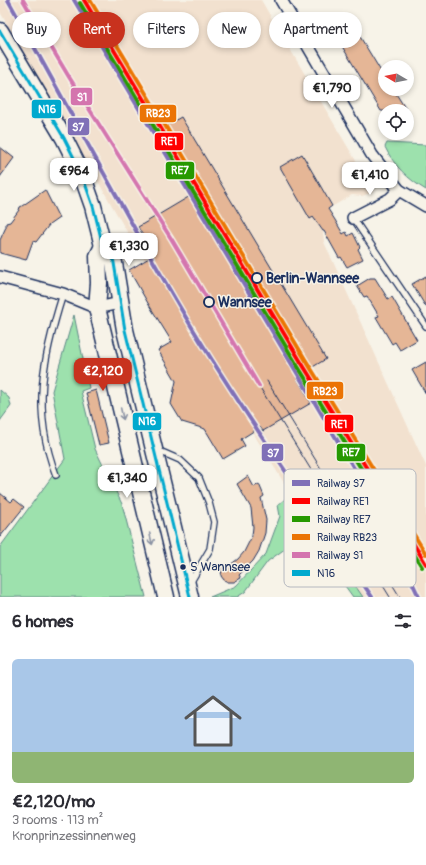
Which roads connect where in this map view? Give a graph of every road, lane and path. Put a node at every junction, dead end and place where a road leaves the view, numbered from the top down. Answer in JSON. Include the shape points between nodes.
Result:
{"nodes":[{"id":1,"x":281,"y":0,"type":"edge"},
{"id":2,"x":0,"y":31,"type":"edge"},
{"id":3,"x":399,"y":190,"type":"junction"},
{"id":4,"x":426,"y":206,"type":"edge"},
{"id":5,"x":353,"y":218,"type":"joint"},
{"id":6,"x":104,"y":246,"type":"junction"},
{"id":7,"x":0,"y":277,"type":"edge"},
{"id":8,"x":63,"y":294,"type":"junction"},
{"id":9,"x":120,"y":303,"type":"junction"},
{"id":10,"x":97,"y":308,"type":"junction"},
{"id":11,"x":426,"y":326,"type":"edge"},
{"id":12,"x":154,"y":448,"type":"junction"},
{"id":13,"x":56,"y":475,"type":"dead end"},
{"id":14,"x":188,"y":592,"type":"edge"},
{"id":15,"x":166,"y":597,"type":"edge"}],
"edges":[{"from":1,"to":3,"type":"street","via":[[372,156]]},
{"from":2,"to":6,"type":"main road","via":[[64,138],[81,172]]},
{"from":3,"to":4,"type":"street"},
{"from":3,"to":5,"type":"street","via":[[390,199]]},
{"from":5,"to":11,"type":"lane"},
{"from":6,"to":9,"type":"main road","via":[[113,257]]},
{"from":6,"to":10,"type":"main road","via":[[98,256]]},
{"from":7,"to":8,"type":"street"},
{"from":8,"to":10,"type":"street"},
{"from":8,"to":13,"type":"lane","via":[[46,356],[42,393],[43,428]]},
{"from":9,"to":10,"type":"street"},
{"from":9,"to":12,"type":"main road"},
{"from":10,"to":15,"type":"main road","one_way":true},
{"from":12,"to":14,"type":"main road"},
{"from":12,"to":14,"type":"lane","via":[[180,460],[199,478],[210,503],[214,522],[210,549]]}]}
